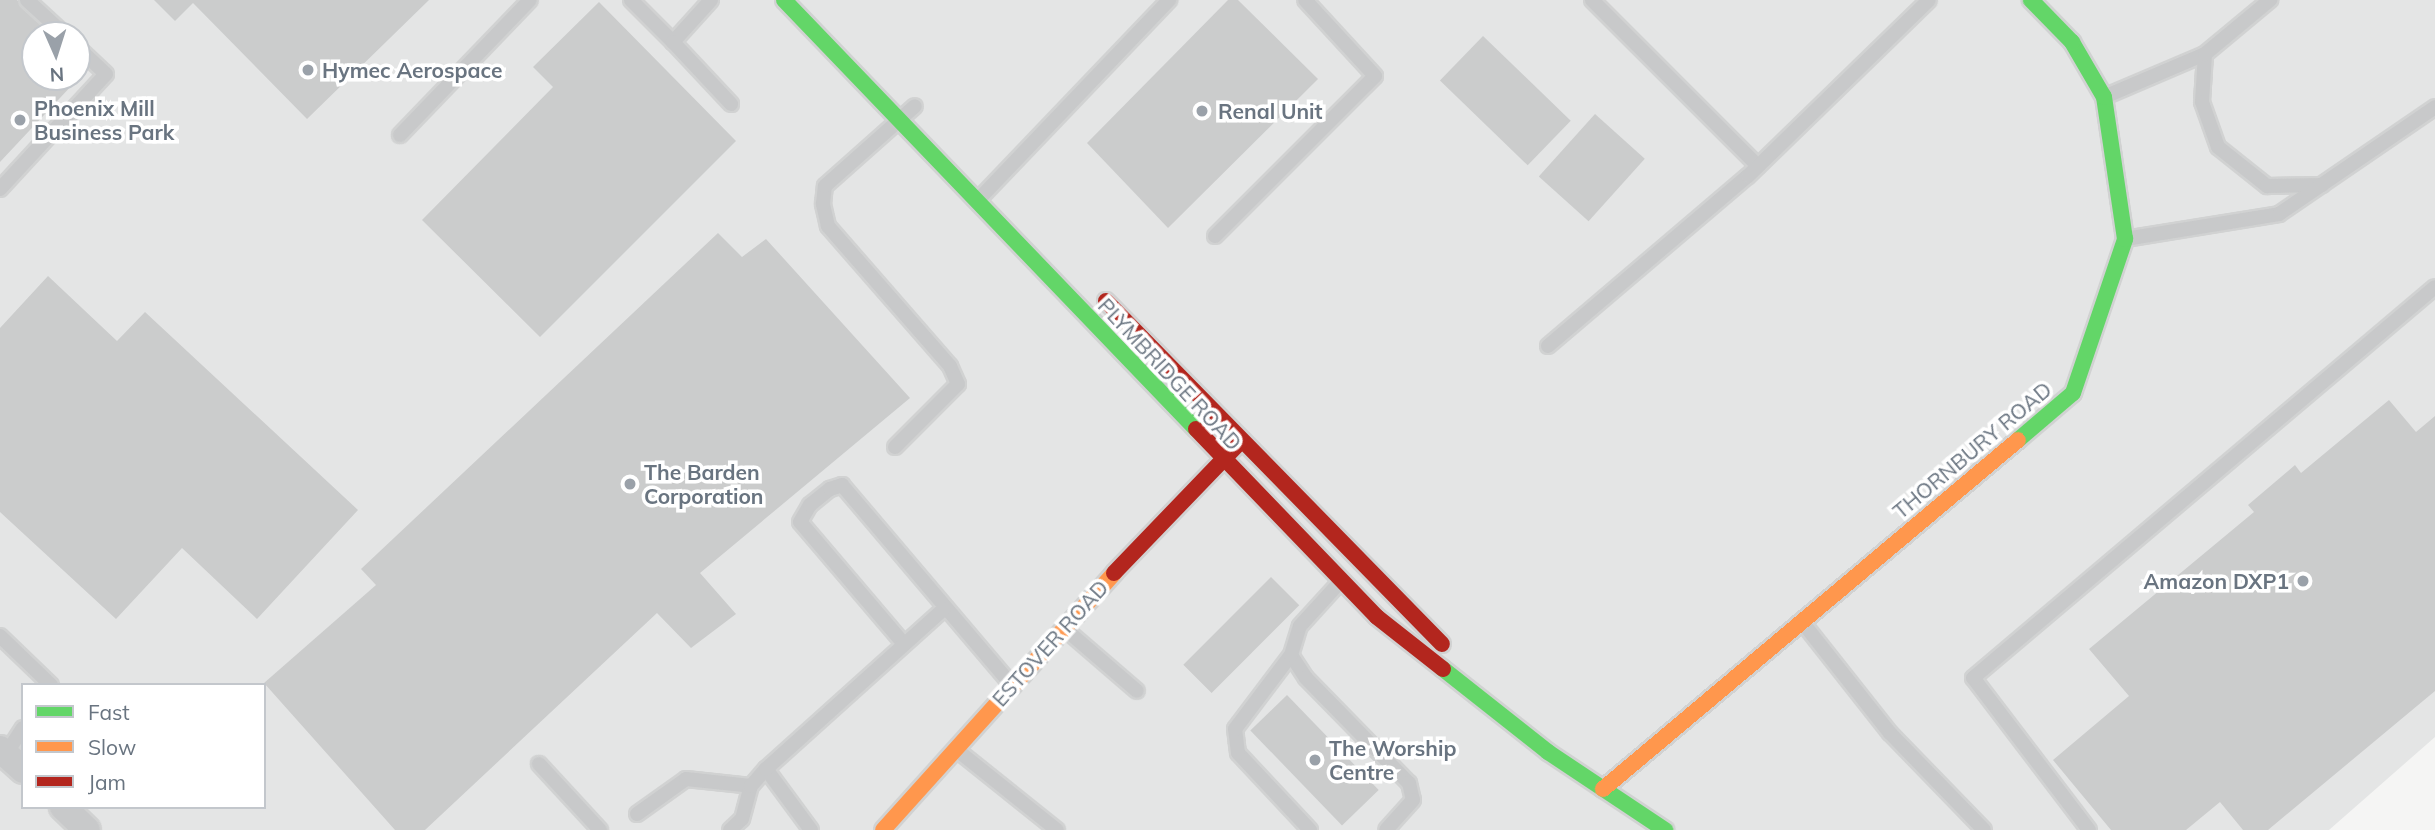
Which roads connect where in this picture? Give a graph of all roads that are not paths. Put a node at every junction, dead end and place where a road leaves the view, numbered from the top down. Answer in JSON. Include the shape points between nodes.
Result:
{"nodes":[{"id":1,"x":27,"y":0,"type":"edge"},
{"id":2,"x":530,"y":0,"type":"edge"},
{"id":3,"x":631,"y":0,"type":"edge"},
{"id":4,"x":711,"y":0,"type":"edge"},
{"id":5,"x":785,"y":0,"type":"edge"},
{"id":6,"x":1170,"y":0,"type":"edge"},
{"id":7,"x":1305,"y":0,"type":"edge"},
{"id":8,"x":1592,"y":0,"type":"edge"},
{"id":9,"x":1929,"y":0,"type":"edge"},
{"id":10,"x":2031,"y":0,"type":"edge"},
{"id":11,"x":2270,"y":0,"type":"edge"},
{"id":12,"x":50,"y":21,"type":"edge"},
{"id":13,"x":673,"y":42,"type":"junction"},
{"id":14,"x":2204,"y":54,"type":"junction"},
{"id":15,"x":91,"y":60,"type":"edge"},
{"id":16,"x":91,"y":90,"type":"edge"},
{"id":17,"x":90,"y":91,"type":"edge"},
{"id":18,"x":2104,"y":97,"type":"junction"},
{"id":19,"x":731,"y":104,"type":"dead end"},
{"id":20,"x":915,"y":106,"type":"dead end"},
{"id":21,"x":2435,"y":107,"type":"edge"},
{"id":22,"x":899,"y":118,"type":"junction"},
{"id":23,"x":400,"y":135,"type":"dead end"},
{"id":24,"x":1758,"y":166,"type":"junction"},
{"id":25,"x":2323,"y":185,"type":"junction"},
{"id":26,"x":0,"y":189,"type":"edge"},
{"id":27,"x":977,"y":201,"type":"junction"},
{"id":28,"x":1215,"y":236,"type":"dead end"},
{"id":29,"x":2125,"y":239,"type":"junction"},
{"id":30,"x":1088,"y":283,"type":"dead end"},
{"id":31,"x":2435,"y":287,"type":"edge"},
{"id":32,"x":1548,"y":346,"type":"dead end"},
{"id":33,"x":1242,"y":440,"type":"junction"},
{"id":34,"x":895,"y":447,"type":"dead end"},
{"id":35,"x":1222,"y":460,"type":"junction"},
{"id":36,"x":1341,"y":580,"type":"junction"},
{"id":37,"x":944,"y":609,"type":"junction"},
{"id":38,"x":1802,"y":621,"type":"junction"},
{"id":39,"x":1063,"y":626,"type":"junction"},
{"id":40,"x":0,"y":636,"type":"edge"},
{"id":41,"x":904,"y":644,"type":"junction"},
{"id":42,"x":1291,"y":654,"type":"junction"},
{"id":43,"x":49,"y":683,"type":"edge"},
{"id":44,"x":1012,"y":685,"type":"junction"},
{"id":45,"x":1137,"y":691,"type":"dead end"},
{"id":46,"x":21,"y":733,"type":"edge"},
{"id":47,"x":955,"y":748,"type":"junction"},
{"id":48,"x":1548,"y":752,"type":"junction"},
{"id":49,"x":10,"y":758,"type":"edge"},
{"id":50,"x":539,"y":764,"type":"dead end"},
{"id":51,"x":766,"y":769,"type":"junction"},
{"id":52,"x":751,"y":786,"type":"junction"},
{"id":53,"x":1603,"y":789,"type":"junction"},
{"id":54,"x":65,"y":809,"type":"edge"},
{"id":55,"x":637,"y":814,"type":"dead end"},
{"id":56,"x":87,"y":830,"type":"edge"},
{"id":57,"x":600,"y":830,"type":"edge"},
{"id":58,"x":730,"y":830,"type":"edge"},
{"id":59,"x":811,"y":830,"type":"edge"},
{"id":60,"x":883,"y":830,"type":"edge"},
{"id":61,"x":1057,"y":830,"type":"edge"},
{"id":62,"x":1310,"y":830,"type":"edge"},
{"id":63,"x":1386,"y":830,"type":"edge"},
{"id":64,"x":1665,"y":830,"type":"edge"},
{"id":65,"x":1984,"y":830,"type":"edge"},
{"id":66,"x":2089,"y":830,"type":"edge"}],
"edges":[{"from":1,"to":12,"type":"lane"},
{"from":2,"to":23,"type":"lane"},
{"from":3,"to":13,"type":"lane"},
{"from":4,"to":13,"type":"lane"},
{"from":5,"to":22,"type":"main road","name":"PLYMBRIDGE ROAD"},
{"from":6,"to":27,"type":"lane"},
{"from":7,"to":28,"type":"lane","via":[[1375,76]]},
{"from":8,"to":24,"type":"lane"},
{"from":9,"to":24,"type":"lane"},
{"from":10,"to":18,"type":"main road","name":"THORNBURY ROAD","via":[[2072,42]]},
{"from":11,"to":14,"type":"lane"},
{"from":13,"to":19,"type":"lane"},
{"from":14,"to":18,"type":"lane"},
{"from":14,"to":25,"type":"lane","via":[[2202,102],[2218,148],[2267,186]]},
{"from":15,"to":16,"type":"lane","via":[[106,74]]},
{"from":17,"to":26,"type":"lane"},
{"from":18,"to":29,"type":"main road","name":"THORNBURY ROAD"},
{"from":20,"to":22,"type":"lane"},
{"from":21,"to":25,"type":"lane"},
{"from":22,"to":27,"type":"main road","name":"PLYMBRIDGE ROAD"},
{"from":22,"to":34,"type":"lane","via":[[825,186],[823,204],[828,226],[950,366],[958,384]]},
{"from":24,"to":32,"type":"lane"},
{"from":25,"to":29,"type":"lane","via":[[2279,214]]},
{"from":27,"to":35,"type":"main road","name":"PLYMBRIDGE ROAD"},
{"from":29,"to":38,"type":"main road","name":"THORNBURY ROAD","via":[[2073,393]]},
{"from":30,"to":33,"type":"main road","name":"PLYMBRIDGE ROAD"},
{"from":31,"to":66,"type":"lane","via":[[1973,678]]},
{"from":33,"to":35,"type":"main road","name":"ESTOVER ROAD"},
{"from":33,"to":48,"type":"main road","name":"PLYMBRIDGE ROAD"},
{"from":35,"to":36,"type":"main road","name":"PLYMBRIDGE ROAD"},
{"from":35,"to":39,"type":"main road","name":"ESTOVER ROAD"},
{"from":36,"to":42,"type":"lane","via":[[1300,626]]},
{"from":36,"to":48,"type":"main road","name":"PLYMBRIDGE ROAD","via":[[1377,617]]},
{"from":37,"to":41,"type":"lane"},
{"from":37,"to":41,"type":"lane","via":[[842,485],[810,505],[800,522]]},
{"from":37,"to":44,"type":"lane"},
{"from":38,"to":53,"type":"main road","name":"THORNBURY ROAD"},
{"from":38,"to":65,"type":"lane","via":[[1890,733]]},
{"from":39,"to":44,"type":"main road","name":"ESTOVER ROAD"},
{"from":39,"to":45,"type":"lane"},
{"from":40,"to":43,"type":"lane"},
{"from":41,"to":51,"type":"lane"},
{"from":42,"to":62,"type":"lane","via":[[1235,729],[1238,753]]},
{"from":42,"to":63,"type":"lane","via":[[1306,678],[1409,783],[1413,800]]},
{"from":44,"to":47,"type":"main road","name":"ESTOVER ROAD"},
{"from":46,"to":49,"type":"lane"},
{"from":47,"to":60,"type":"main road","name":"ESTOVER ROAD"},
{"from":47,"to":61,"type":"lane"},
{"from":48,"to":53,"type":"main road","name":"PLYMBRIDGE ROAD"},
{"from":50,"to":57,"type":"lane"},
{"from":51,"to":52,"type":"lane"},
{"from":51,"to":59,"type":"lane"},
{"from":52,"to":55,"type":"lane","via":[[686,779]]},
{"from":52,"to":58,"type":"lane","via":[[742,819]]},
{"from":53,"to":64,"type":"main road","name":"PLYMBRIDGE ROAD"},
{"from":54,"to":56,"type":"street"}]}
